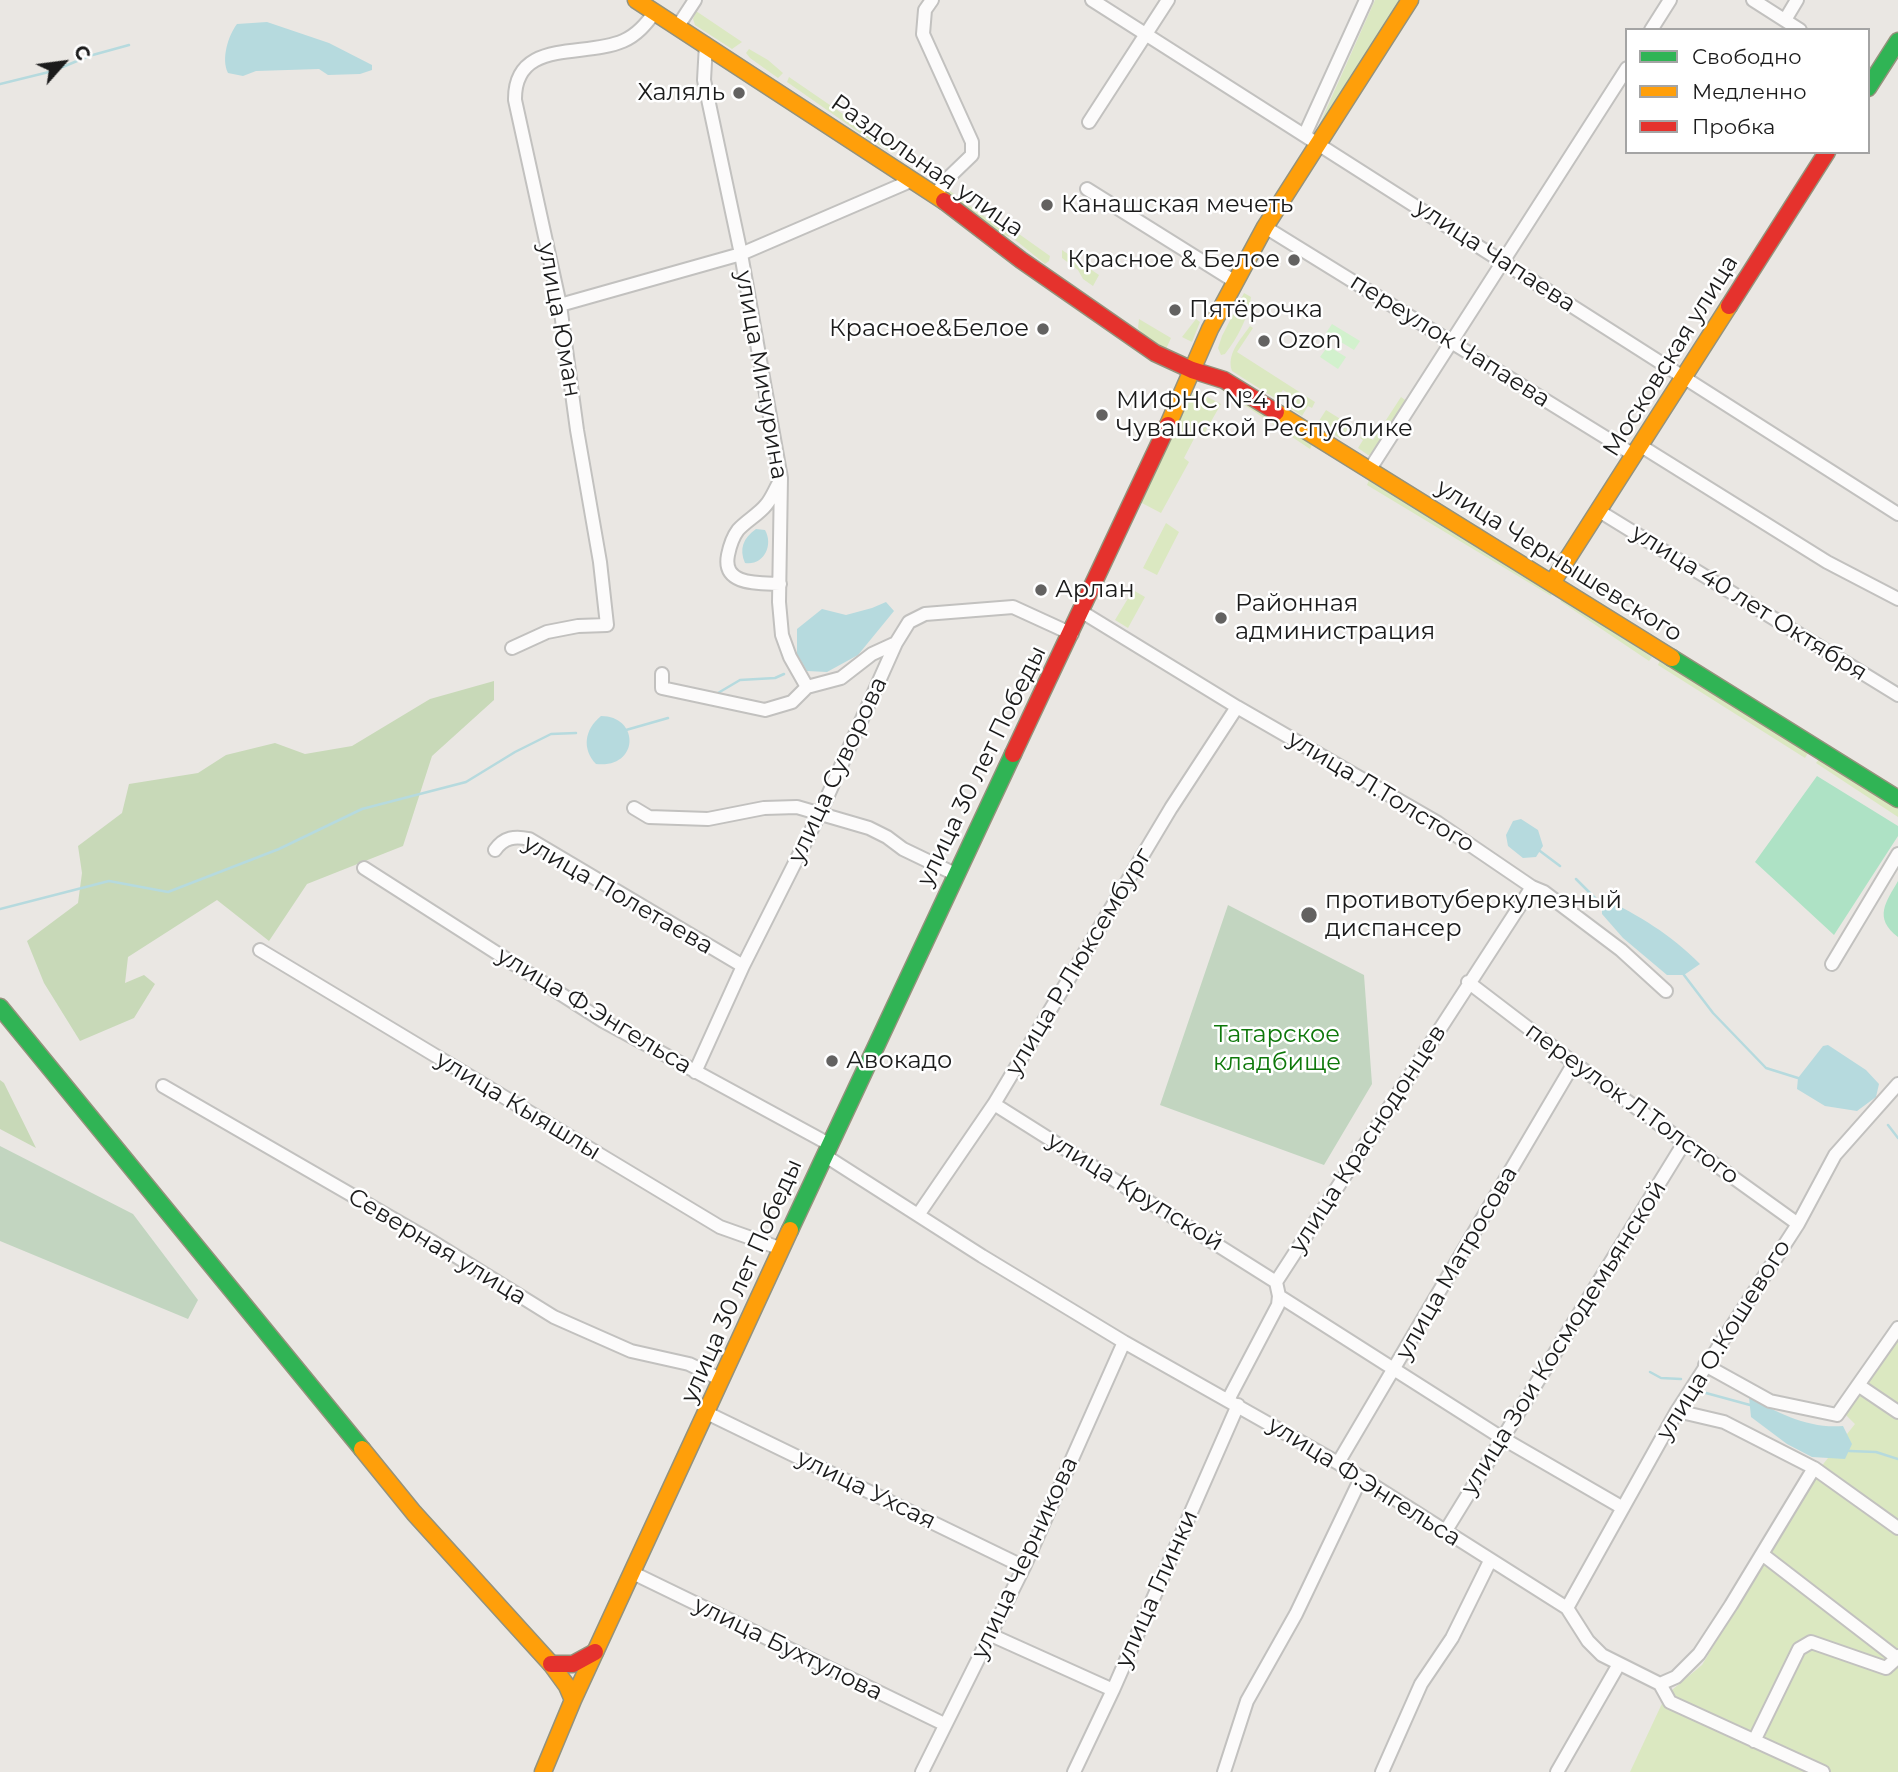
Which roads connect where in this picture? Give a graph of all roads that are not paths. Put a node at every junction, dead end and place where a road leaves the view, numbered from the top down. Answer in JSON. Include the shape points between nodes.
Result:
{"nodes":[{"id":1,"x":636,"y":0,"type":"edge"},
{"id":2,"x":695,"y":0,"type":"edge"},
{"id":3,"x":1092,"y":0,"type":"edge"},
{"id":4,"x":1168,"y":0,"type":"edge"},
{"id":5,"x":1366,"y":0,"type":"edge"},
{"id":6,"x":1410,"y":0,"type":"edge"},
{"id":7,"x":1670,"y":0,"type":"edge"},
{"id":8,"x":1753,"y":0,"type":"edge"},
{"id":9,"x":1797,"y":0,"type":"edge"},
{"id":10,"x":929,"y":5,"type":"edge"},
{"id":11,"x":655,"y":12,"type":"junction"},
{"id":12,"x":1785,"y":20,"type":"junction"},
{"id":13,"x":678,"y":26,"type":"junction"},
{"id":14,"x":1652,"y":28,"type":"edge"},
{"id":15,"x":1797,"y":28,"type":"edge"},
{"id":16,"x":1146,"y":35,"type":"junction"},
{"id":17,"x":1898,"y":41,"type":"edge"},
{"id":18,"x":706,"y":44,"type":"junction"},
{"id":19,"x":1625,"y":71,"type":"edge"},
{"id":20,"x":1871,"y":80,"type":"edge"},
{"id":21,"x":1089,"y":122,"type":"dead end"},
{"id":22,"x":1311,"y":138,"type":"junction"},
{"id":23,"x":1826,"y":154,"type":"edge"},
{"id":24,"x":914,"y":180,"type":"junction"},
{"id":25,"x":1087,"y":189,"type":"dead end"},
{"id":26,"x":936,"y":195,"type":"junction"},
{"id":27,"x":1265,"y":227,"type":"junction"},
{"id":28,"x":741,"y":254,"type":"junction"},
{"id":29,"x":1502,"y":261,"type":"junction"},
{"id":30,"x":1234,"y":281,"type":"junction"},
{"id":31,"x":560,"y":305,"type":"junction"},
{"id":32,"x":1451,"y":342,"type":"junction"},
{"id":33,"x":1192,"y":370,"type":"junction"},
{"id":34,"x":1684,"y":377,"type":"junction"},
{"id":35,"x":1637,"y":451,"type":"junction"},
{"id":36,"x":1370,"y":470,"type":"junction"},
{"id":37,"x":781,"y":478,"type":"junction"},
{"id":38,"x":1599,"y":511,"type":"junction"},
{"id":39,"x":1898,"y":513,"type":"edge"},
{"id":40,"x":1552,"y":583,"type":"junction"},
{"id":41,"x":780,"y":584,"type":"junction"},
{"id":42,"x":1898,"y":599,"type":"edge"},
{"id":43,"x":1082,"y":612,"type":"junction"},
{"id":44,"x":1072,"y":634,"type":"junction"},
{"id":45,"x":896,"y":642,"type":"junction"},
{"id":46,"x":512,"y":648,"type":"dead end"},
{"id":47,"x":662,"y":674,"type":"dead end"},
{"id":48,"x":807,"y":687,"type":"junction"},
{"id":49,"x":1898,"y":695,"type":"edge"},
{"id":50,"x":1237,"y":707,"type":"junction"},
{"id":51,"x":1898,"y":799,"type":"edge"},
{"id":52,"x":634,"y":808,"type":"dead end"},
{"id":53,"x":820,"y":813,"type":"junction"},
{"id":54,"x":495,"y":850,"type":"dead end"},
{"id":55,"x":1898,"y":854,"type":"edge"},
{"id":56,"x":365,"y":868,"type":"dead end"},
{"id":57,"x":955,"y":874,"type":"junction"},
{"id":58,"x":1532,"y":887,"type":"junction"},
{"id":59,"x":260,"y":950,"type":"dead end"},
{"id":60,"x":1832,"y":964,"type":"dead end"},
{"id":61,"x":743,"y":966,"type":"junction"},
{"id":62,"x":1468,"y":982,"type":"junction"},
{"id":63,"x":1667,"y":991,"type":"dead end"},
{"id":64,"x":0,"y":1007,"type":"edge"},
{"id":65,"x":1574,"y":1063,"type":"junction"},
{"id":66,"x":695,"y":1072,"type":"junction"},
{"id":67,"x":1898,"y":1084,"type":"edge"},
{"id":68,"x":163,"y":1086,"type":"dead end"},
{"id":69,"x":994,"y":1104,"type":"junction"},
{"id":70,"x":1684,"y":1143,"type":"junction"},
{"id":71,"x":827,"y":1150,"type":"junction"},
{"id":72,"x":918,"y":1215,"type":"junction"},
{"id":73,"x":1798,"y":1224,"type":"junction"},
{"id":74,"x":782,"y":1249,"type":"junction"},
{"id":75,"x":1276,"y":1282,"type":"junction"},
{"id":76,"x":1279,"y":1296,"type":"junction"},
{"id":77,"x":1898,"y":1328,"type":"edge"},
{"id":78,"x":1124,"y":1342,"type":"junction"},
{"id":79,"x":1705,"y":1365,"type":"junction"},
{"id":80,"x":1396,"y":1368,"type":"junction"},
{"id":81,"x":723,"y":1380,"type":"junction"},
{"id":82,"x":1858,"y":1385,"type":"junction"},
{"id":83,"x":1233,"y":1402,"type":"junction"},
{"id":84,"x":1677,"y":1411,"type":"junction"},
{"id":85,"x":1898,"y":1412,"type":"edge"},
{"id":86,"x":708,"y":1413,"type":"junction"},
{"id":87,"x":1502,"y":1438,"type":"junction"},
{"id":88,"x":1338,"y":1463,"type":"junction"},
{"id":89,"x":1814,"y":1468,"type":"junction"},
{"id":90,"x":1361,"y":1478,"type":"junction"},
{"id":91,"x":1623,"y":1508,"type":"junction"},
{"id":92,"x":1898,"y":1528,"type":"edge"},
{"id":93,"x":1445,"y":1532,"type":"junction"},
{"id":94,"x":1762,"y":1555,"type":"junction"},
{"id":95,"x":1490,"y":1561,"type":"junction"},
{"id":96,"x":1024,"y":1567,"type":"junction"},
{"id":97,"x":633,"y":1573,"type":"junction"},
{"id":98,"x":1567,"y":1608,"type":"junction"},
{"id":99,"x":991,"y":1635,"type":"junction"},
{"id":100,"x":595,"y":1653,"type":"junction"},
{"id":101,"x":1897,"y":1657,"type":"edge"},
{"id":102,"x":551,"y":1664,"type":"junction"},
{"id":103,"x":1619,"y":1664,"type":"junction"},
{"id":104,"x":1660,"y":1684,"type":"junction"},
{"id":105,"x":1113,"y":1690,"type":"junction"},
{"id":106,"x":573,"y":1700,"type":"junction"},
{"id":107,"x":944,"y":1724,"type":"junction"},
{"id":108,"x":1754,"y":1741,"type":"junction"},
{"id":109,"x":542,"y":1772,"type":"edge"},
{"id":110,"x":922,"y":1772,"type":"edge"},
{"id":111,"x":1074,"y":1772,"type":"edge"},
{"id":112,"x":1224,"y":1772,"type":"edge"},
{"id":113,"x":1382,"y":1772,"type":"edge"},
{"id":114,"x":1557,"y":1772,"type":"edge"},
{"id":115,"x":1823,"y":1772,"type":"edge"}],
"edges":[{"from":1,"to":11,"type":"street","name":"Раздольная улица"},
{"from":2,"to":13,"type":"street"},
{"from":3,"to":16,"type":"street","name":"улица Чапаева"},
{"from":4,"to":16,"type":"street"},
{"from":5,"to":22,"type":"street","name":"улица 30 лет Победы"},
{"from":6,"to":22,"type":"street","name":"улица 30 лет Победы"},
{"from":7,"to":14,"type":"street"},
{"from":8,"to":12,"type":"street"},
{"from":9,"to":12,"type":"street"},
{"from":10,"to":26,"type":"street","via":[[923,34],[972,142],[972,155]]},
{"from":11,"to":13,"type":"street","name":"Раздольная улица"},
{"from":11,"to":31,"type":"street","name":"улица Юман","via":[[625,40],[550,55],[525,66],[518,75],[515,100]]},
{"from":12,"to":15,"type":"street"},
{"from":13,"to":18,"type":"street","name":"Раздольная улица"},
{"from":16,"to":21,"type":"street"},
{"from":16,"to":22,"type":"street","name":"улица Чапаева"},
{"from":17,"to":20,"type":"street"},
{"from":18,"to":24,"type":"street","name":"Раздольная улица"},
{"from":18,"to":28,"type":"street","name":"улица Мичурина","via":[[704,80]]},
{"from":19,"to":29,"type":"street"},
{"from":22,"to":27,"type":"street","name":"улица 30 лет Победы"},
{"from":22,"to":29,"type":"street","name":"улица Чапаева"},
{"from":23,"to":34,"type":"street","name":"Московская улица"},
{"from":24,"to":26,"type":"street","name":"Раздольная улица"},
{"from":24,"to":28,"type":"street"},
{"from":25,"to":30,"type":"street"},
{"from":26,"to":33,"type":"street","name":"Раздольная улица","via":[[1155,353]]},
{"from":27,"to":30,"type":"street","name":"улица 30 лет Победы"},
{"from":27,"to":32,"type":"street","name":"переулок Чапаева"},
{"from":28,"to":31,"type":"street"},
{"from":28,"to":37,"type":"street","name":"улица Мичурина"},
{"from":29,"to":32,"type":"street"},
{"from":29,"to":34,"type":"street","name":"улица Чапаева"},
{"from":30,"to":33,"type":"street","name":"улица 30 лет Победы"},
{"from":31,"to":46,"type":"street","name":"улица Юман","via":[[607,625],[547,632]]},
{"from":32,"to":35,"type":"street","name":"переулок Чапаева"},
{"from":32,"to":36,"type":"street"},
{"from":33,"to":36,"type":"street","name":"улица Чернышевского","via":[[1224,380]]},
{"from":33,"to":43,"type":"street","name":"улица 30 лет Победы"},
{"from":34,"to":35,"type":"street","name":"Московская улица"},
{"from":34,"to":39,"type":"street","name":"улица Чапаева"},
{"from":35,"to":38,"type":"street","name":"Московская улица"},
{"from":35,"to":42,"type":"street","name":"переулок Чапаева"},
{"from":36,"to":40,"type":"street","name":"улица Чернышевского"},
{"from":37,"to":41,"type":"street","name":"улица Мичурина"},
{"from":37,"to":41,"type":"street","via":[[766,506],[732,540],[727,563],[738,580]]},
{"from":38,"to":40,"type":"street","name":"Московская улица"},
{"from":38,"to":49,"type":"street","name":"улица 40 лет Октября"},
{"from":40,"to":51,"type":"street","name":"улица Чернышевского"},
{"from":41,"to":48,"type":"street","name":"улица Мичурина","via":[[782,635]]},
{"from":43,"to":44,"type":"street","name":"улица 30 лет Победы"},
{"from":43,"to":50,"type":"street","name":"улица Л.Толстого"},
{"from":44,"to":45,"type":"street","name":"улица Суворова","via":[[1013,607],[925,614],[909,622]]},
{"from":44,"to":57,"type":"street","name":"улица 30 лет Победы"},
{"from":45,"to":48,"type":"street","via":[[841,678]]},
{"from":45,"to":53,"type":"street","name":"улица Суворова"},
{"from":47,"to":48,"type":"street","via":[[663,688],[765,710],[792,702]]},
{"from":50,"to":58,"type":"street","name":"улица Л.Толстого","via":[[1438,823]]},
{"from":50,"to":69,"type":"street","name":"улица Р.Люксембург","via":[[1171,808]]},
{"from":52,"to":53,"type":"street","via":[[649,817],[708,819],[775,807]]},
{"from":53,"to":57,"type":"street","via":[[887,836],[903,849]]},
{"from":53,"to":61,"type":"street","name":"улица Суворова"},
{"from":54,"to":61,"type":"street","name":"улица Полетаева","via":[[507,839],[529,839]]},
{"from":55,"to":60,"type":"street"},
{"from":56,"to":66,"type":"street","name":"улица Ф.Энгельса","via":[[603,1021]]},
{"from":57,"to":71,"type":"street","name":"улица 30 лет Победы"},
{"from":58,"to":62,"type":"street","name":"улица Краснодонцев"},
{"from":58,"to":63,"type":"street","name":"улица Л.Толстого","via":[[1622,950]]},
{"from":59,"to":74,"type":"street","name":"улица Кыяшлы","via":[[720,1227]]},
{"from":61,"to":66,"type":"street","name":"улица Суворова"},
{"from":62,"to":65,"type":"street","name":"переулок Л.Толстого"},
{"from":62,"to":75,"type":"street","name":"улица Краснодонцев"},
{"from":64,"to":102,"type":"street","via":[[414,1513]]},
{"from":65,"to":70,"type":"street","name":"переулок Л.Толстого"},
{"from":65,"to":80,"type":"street","name":"улица Матросова"},
{"from":66,"to":71,"type":"street","name":"улица Ф.Энгельса"},
{"from":67,"to":73,"type":"street","name":"улица О.Кошевого","via":[[1835,1155]]},
{"from":68,"to":81,"type":"street","name":"Северная улица","via":[[554,1317],[631,1351],[689,1364]]},
{"from":69,"to":72,"type":"street","name":"улица Р.Люксембург"},
{"from":69,"to":75,"type":"street","name":"улица Крупской"},
{"from":70,"to":73,"type":"street","name":"переулок Л.Толстого"},
{"from":70,"to":87,"type":"street","name":"улица Зои Космодемьянской"},
{"from":71,"to":72,"type":"street","name":"улица Ф.Энгельса"},
{"from":71,"to":74,"type":"street","name":"улица 30 лет Победы"},
{"from":72,"to":78,"type":"street","name":"улица Ф.Энгельса"},
{"from":73,"to":79,"type":"street","name":"улица О.Кошевого"},
{"from":74,"to":81,"type":"street","name":"улица 30 лет Победы"},
{"from":75,"to":76,"type":"street"},
{"from":76,"to":80,"type":"street"},
{"from":76,"to":83,"type":"street"},
{"from":77,"to":82,"type":"street"},
{"from":78,"to":83,"type":"street","name":"улица Ф.Энгельса"},
{"from":78,"to":96,"type":"street","name":"улица Черникова"},
{"from":79,"to":82,"type":"street","via":[[1770,1401],[1838,1415]]},
{"from":79,"to":84,"type":"street","name":"улица О.Кошевого"},
{"from":80,"to":87,"type":"street"},
{"from":80,"to":88,"type":"street","name":"улица Матросова"},
{"from":81,"to":86,"type":"street","name":"улица 30 лет Победы"},
{"from":82,"to":85,"type":"street"},
{"from":83,"to":88,"type":"street","name":"улица Ф.Энгельса"},
{"from":83,"to":105,"type":"street","name":"улица Глинки"},
{"from":84,"to":89,"type":"street","via":[[1724,1422]]},
{"from":84,"to":91,"type":"street","name":"улица О.Кошевого"},
{"from":86,"to":96,"type":"street","name":"улица Ухсая"},
{"from":86,"to":97,"type":"street","name":"улица 30 лет Победы"},
{"from":87,"to":91,"type":"street"},
{"from":87,"to":93,"type":"street","name":"улица Зои Космодемьянской"},
{"from":88,"to":90,"type":"street","name":"улица Ф.Энгельса"},
{"from":89,"to":92,"type":"street"},
{"from":89,"to":94,"type":"street"},
{"from":90,"to":93,"type":"street","name":"улица Ф.Энгельса"},
{"from":90,"to":112,"type":"street","via":[[1296,1614],[1247,1701]]},
{"from":91,"to":98,"type":"street","name":"улица О.Кошевого"},
{"from":93,"to":95,"type":"street","name":"улица Ф.Энгельса"},
{"from":94,"to":101,"type":"street"},
{"from":94,"to":104,"type":"street","via":[[1699,1654],[1676,1677]]},
{"from":95,"to":98,"type":"street","name":"улица Ф.Энгельса"},
{"from":95,"to":113,"type":"street","via":[[1452,1638],[1421,1684]]},
{"from":96,"to":99,"type":"street","name":"улица Черникова"},
{"from":97,"to":100,"type":"street","name":"улица 30 лет Победы"},
{"from":97,"to":107,"type":"street","name":"улица Бухтулова"},
{"from":98,"to":103,"type":"street","name":"улица Ф.Энгельса","via":[[1588,1641]]},
{"from":99,"to":105,"type":"street"},
{"from":99,"to":107,"type":"street","name":"улица Черникова"},
{"from":100,"to":102,"type":"street","via":[[573,1664]]},
{"from":100,"to":106,"type":"street","name":"улица 30 лет Победы"},
{"from":101,"to":108,"type":"street","via":[[1886,1668],[1811,1642],[1798,1649]]},
{"from":102,"to":106,"type":"street"},
{"from":103,"to":104,"type":"street","name":"улица Ф.Энгельса"},
{"from":103,"to":114,"type":"street"},
{"from":104,"to":108,"type":"street","via":[[1670,1702]]},
{"from":105,"to":111,"type":"street","name":"улица Глинки"},
{"from":106,"to":109,"type":"street"},
{"from":107,"to":110,"type":"street","name":"улица Черникова"},
{"from":108,"to":115,"type":"street"}]}
